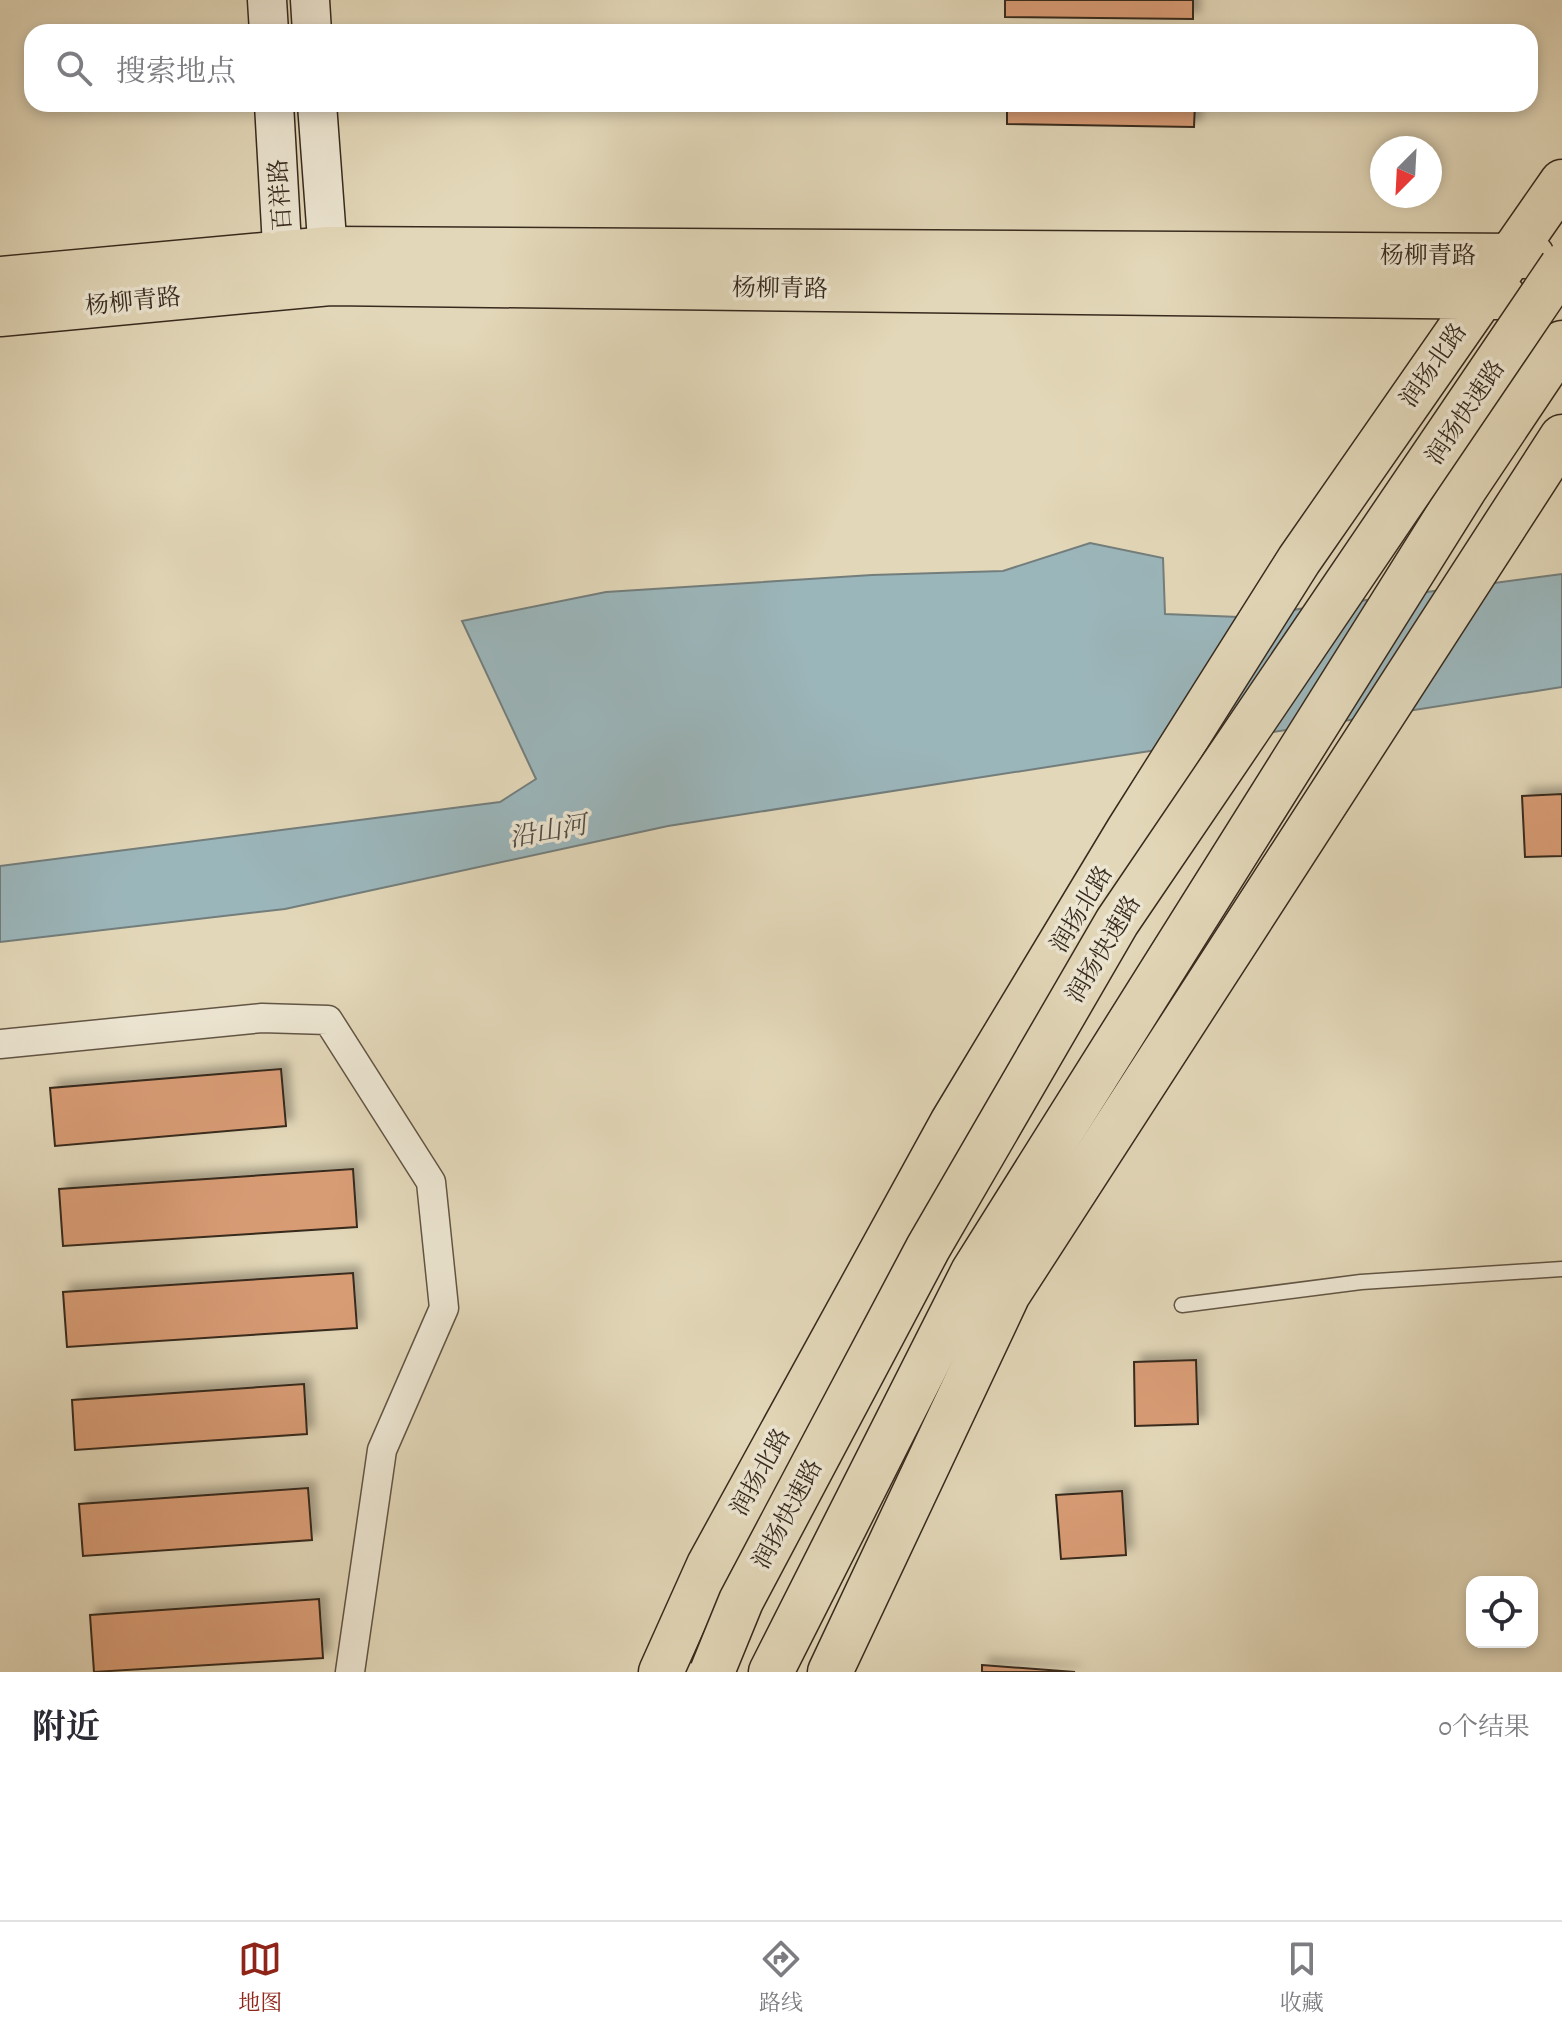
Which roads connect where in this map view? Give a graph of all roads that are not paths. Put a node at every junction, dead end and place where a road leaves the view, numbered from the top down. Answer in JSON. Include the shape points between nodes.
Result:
{"nodes":[{"id":1,"x":267,"y":0,"type":"edge"},
{"id":2,"x":310,"y":0,"type":"edge"},
{"id":3,"x":268,"y":24,"type":"edge"},
{"id":4,"x":312,"y":24,"type":"edge"},
{"id":5,"x":274,"y":112,"type":"edge"},
{"id":6,"x":318,"y":112,"type":"edge"},
{"id":7,"x":1562,"y":182,"type":"edge"},
{"id":8,"x":1512,"y":256,"type":"junction"},
{"id":9,"x":1562,"y":257,"type":"edge"},
{"id":10,"x":329,"y":266,"type":"junction"},
{"id":11,"x":1562,"y":266,"type":"edge"},
{"id":12,"x":284,"y":269,"type":"junction"},
{"id":13,"x":0,"y":279,"type":"edge"},
{"id":14,"x":1481,"y":296,"type":"junction"},
{"id":15,"x":1562,"y":297,"type":"edge"},
{"id":16,"x":0,"y":314,"type":"edge"},
{"id":17,"x":1562,"y":343,"type":"edge"},
{"id":18,"x":1562,"y":437,"type":"edge"},
{"id":19,"x":0,"y":1044,"type":"edge"},
{"id":20,"x":1562,"y":1269,"type":"edge"},
{"id":21,"x":1182,"y":1305,"type":"dead end"},
{"id":22,"x":350,"y":1672,"type":"edge"},
{"id":23,"x":661,"y":1672,"type":"edge"},
{"id":24,"x":712,"y":1672,"type":"edge"},
{"id":25,"x":771,"y":1672,"type":"edge"},
{"id":26,"x":830,"y":1672,"type":"edge"}],
"edges":[{"from":1,"to":3,"type":"street"},
{"from":2,"to":4,"type":"street"},
{"from":5,"to":12,"type":"street","name":"百祥路"},
{"from":6,"to":10,"type":"street","name":"百祥路"},
{"from":7,"to":8,"type":"main road","name":"润扬北路"},
{"from":8,"to":9,"type":"main road","name":"杨柳青路"},
{"from":8,"to":10,"type":"main road","name":"杨柳青路"},
{"from":8,"to":14,"type":"main road","name":"润扬北路"},
{"from":10,"to":12,"type":"main road","name":"杨柳青路"},
{"from":10,"to":14,"type":"main road","name":"杨柳青路"},
{"from":11,"to":24,"type":"main road","name":"润扬快速路","bridge":true,"via":[[1117,922],[928,1248],[741,1601]]},
{"from":12,"to":13,"type":"main road","name":"杨柳青路"},
{"from":12,"to":16,"type":"main road","name":"杨柳青路"},
{"from":14,"to":15,"type":"main road","name":"杨柳青路"},
{"from":14,"to":23,"type":"main road","name":"润扬北路","via":[[1291,572],[952,1123],[709,1565]]},
{"from":17,"to":25,"type":"main road","name":"润扬快速路","via":[[1465,488],[973,1272]]},
{"from":18,"to":26,"type":"main road","via":[[1008,1294]]},
{"from":19,"to":22,"type":"street","via":[[262,1018],[328,1020],[431,1182],[444,1308],[382,1450]]},
{"from":20,"to":21,"type":"lane","via":[[1361,1282]]}]}
